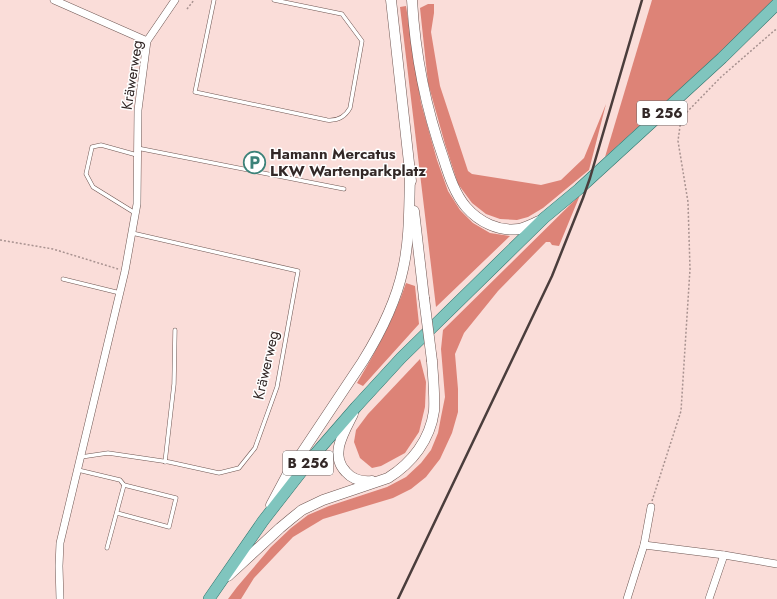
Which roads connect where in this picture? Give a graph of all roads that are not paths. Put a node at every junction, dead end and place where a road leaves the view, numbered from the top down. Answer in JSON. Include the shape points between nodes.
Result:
{"nodes":[{"id":1,"x":175,"y":0,"type":"edge"},
{"id":2,"x":214,"y":0,"type":"edge"},
{"id":3,"x":274,"y":0,"type":"edge"},
{"id":4,"x":391,"y":0,"type":"edge"},
{"id":5,"x":412,"y":0,"type":"edge"},
{"id":6,"x":58,"y":1,"type":"edge"},
{"id":7,"x":777,"y":4,"type":"edge"},
{"id":8,"x":147,"y":41,"type":"junction"},
{"id":9,"x":137,"y":151,"type":"junction"},
{"id":10,"x":410,"y":175,"type":"junction"},
{"id":11,"x":344,"y":189,"type":"dead end"},
{"id":12,"x":135,"y":213,"type":"junction"},
{"id":13,"x":544,"y":218,"type":"junction"},
{"id":14,"x":132,"y":233,"type":"junction"},
{"id":15,"x":64,"y":279,"type":"dead end"},
{"id":16,"x":120,"y":293,"type":"junction"},
{"id":17,"x":175,"y":330,"type":"dead end"},
{"id":18,"x":356,"y":407,"type":"junction"},
{"id":19,"x":81,"y":457,"type":"junction"},
{"id":20,"x":165,"y":462,"type":"junction"},
{"id":21,"x":78,"y":470,"type":"junction"},
{"id":22,"x":388,"y":478,"type":"junction"},
{"id":23,"x":124,"y":485,"type":"junction"},
{"id":24,"x":651,"y":507,"type":"road end"},
{"id":25,"x":117,"y":513,"type":"junction"},
{"id":26,"x":263,"y":521,"type":"junction"},
{"id":27,"x":644,"y":545,"type":"junction"},
{"id":28,"x":107,"y":548,"type":"dead end"},
{"id":29,"x":724,"y":555,"type":"junction"},
{"id":30,"x":777,"y":564,"type":"edge"},
{"id":31,"x":218,"y":585,"type":"junction"},
{"id":32,"x":60,"y":599,"type":"edge"},
{"id":33,"x":209,"y":599,"type":"edge"},
{"id":34,"x":627,"y":599,"type":"edge"},
{"id":35,"x":709,"y":599,"type":"edge"}],
"edges":[{"from":1,"to":8,"type":"street","name":"Kräwerweg"},
{"from":2,"to":3,"type":"lane","via":[[195,92],[327,120],[338,119],[350,108],[362,41],[342,14]]},
{"from":4,"to":10,"type":"main road"},
{"from":5,"to":13,"type":"main road","via":[[418,57],[428,106],[439,146],[460,198],[476,217],[491,226],[519,229]]},
{"from":6,"to":8,"type":"street"},
{"from":7,"to":13,"type":"main road","number":"B 256","via":[[717,64]]},
{"from":8,"to":9,"type":"street","name":"Kräwerweg","via":[[138,110]]},
{"from":9,"to":11,"type":"lane"},
{"from":9,"to":12,"type":"street","name":"Kräwerweg"},
{"from":9,"to":12,"type":"lane","via":[[101,145],[92,147],[86,174],[93,187]]},
{"from":10,"to":22,"type":"main road","bridge":true,"via":[[432,361],[434,411],[430,429],[416,454]]},
{"from":10,"to":26,"type":"main road","via":[[406,250],[392,305],[374,343],[287,475]]},
{"from":12,"to":14,"type":"street","name":"Kräwerweg"},
{"from":13,"to":18,"type":"main road","number":"B 256","via":[[401,358]]},
{"from":14,"to":16,"type":"street","name":"Kräwerweg"},
{"from":14,"to":20,"type":"lane","name":"Kräwerweg","via":[[298,271],[277,387],[255,448],[239,468],[218,473]]},
{"from":15,"to":16,"type":"lane"},
{"from":16,"to":19,"type":"street","name":"Kräwerweg"},
{"from":17,"to":20,"type":"lane","via":[[174,384]]},
{"from":18,"to":22,"type":"main road","via":[[340,440],[340,464],[343,470],[360,481]]},
{"from":18,"to":26,"type":"main road","number":"B 256"},
{"from":19,"to":20,"type":"lane","name":"Kräwerweg","via":[[108,453]]},
{"from":19,"to":21,"type":"street","name":"Kräwerweg"},
{"from":21,"to":23,"type":"lane","via":[[120,480]]},
{"from":21,"to":32,"type":"street","name":"Kräwerweg","via":[[60,543]]},
{"from":22,"to":31,"type":"main road","via":[[323,500],[302,510]]},
{"from":23,"to":25,"type":"lane"},
{"from":23,"to":25,"type":"lane","via":[[176,498],[169,527]]},
{"from":24,"to":27,"type":"street"},
{"from":25,"to":28,"type":"lane"},
{"from":26,"to":31,"type":"main road","number":"B 256"},
{"from":27,"to":29,"type":"street"},
{"from":27,"to":34,"type":"street"},
{"from":29,"to":30,"type":"street"},
{"from":29,"to":35,"type":"street"},
{"from":31,"to":33,"type":"main road","number":"B 256"}]}
